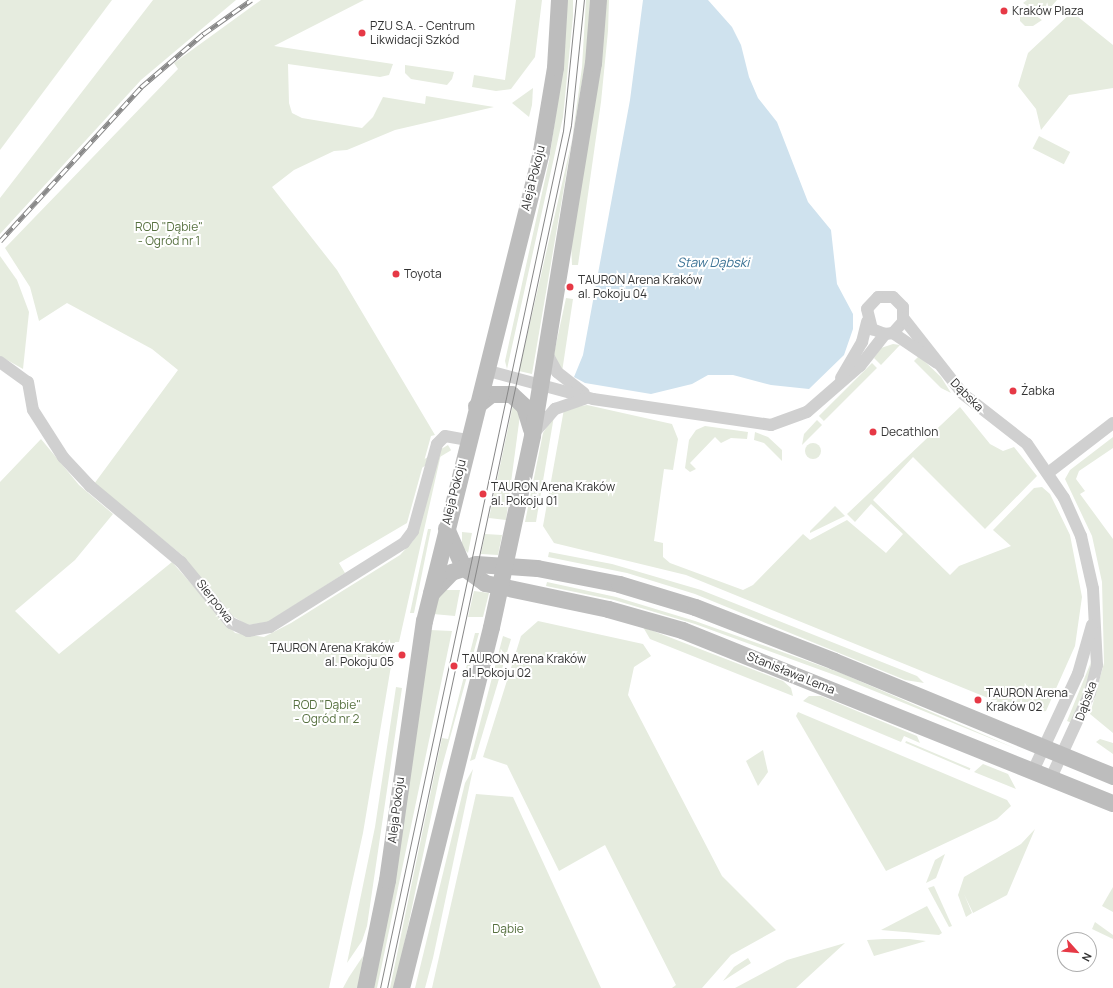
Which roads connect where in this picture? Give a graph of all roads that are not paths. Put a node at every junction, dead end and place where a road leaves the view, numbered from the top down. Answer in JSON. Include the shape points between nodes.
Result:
{"nodes":[{"id":1,"x":559,"y":0,"type":"edge"},
{"id":2,"x":598,"y":0,"type":"edge"},
{"id":3,"x":904,"y":319,"type":"junction"},
{"id":4,"x":867,"y":322,"type":"junction"},
{"id":5,"x":889,"y":333,"type":"junction"},
{"id":6,"x":546,"y":348,"type":"junction"},
{"id":7,"x":0,"y":362,"type":"edge"},
{"id":8,"x":940,"y":365,"type":"junction"},
{"id":9,"x":485,"y":370,"type":"junction"},
{"id":10,"x":539,"y":386,"type":"junction"},
{"id":11,"x":835,"y":387,"type":"junction"},
{"id":12,"x":593,"y":399,"type":"junction"},
{"id":13,"x":476,"y":406,"type":"junction"},
{"id":14,"x":1113,"y":423,"type":"edge"},
{"id":15,"x":532,"y":435,"type":"junction"},
{"id":16,"x":467,"y":440,"type":"junction"},
{"id":17,"x":1048,"y":472,"type":"junction"},
{"id":18,"x":446,"y":526,"type":"junction"},
{"id":19,"x":505,"y":564,"type":"junction"},
{"id":20,"x":463,"y":567,"type":"junction"},
{"id":21,"x":500,"y":587,"type":"junction"},
{"id":22,"x":427,"y":602,"type":"junction"},
{"id":23,"x":1094,"y":616,"type":"junction"},
{"id":24,"x":1044,"y":748,"type":"junction"},
{"id":25,"x":1062,"y":756,"type":"junction"},
{"id":26,"x":1032,"y":773,"type":"junction"},
{"id":27,"x":1113,"y":776,"type":"edge"},
{"id":28,"x":1050,"y":780,"type":"junction"},
{"id":29,"x":1113,"y":803,"type":"edge"},
{"id":30,"x":365,"y":988,"type":"edge"},
{"id":31,"x":401,"y":988,"type":"edge"}],
"edges":[{"from":1,"to":9,"type":"main road","name":"Aleja Pokoju","via":[[547,122]]},
{"from":2,"to":6,"type":"main road","via":[[593,63]]},
{"from":3,"to":4,"type":"street","via":[[899,301],[885,295],[871,301],[866,309]]},
{"from":3,"to":5,"type":"street"},
{"from":3,"to":8,"type":"street"},
{"from":4,"to":5,"type":"street","via":[[872,329]]},
{"from":4,"to":11,"type":"street","via":[[862,342]]},
{"from":5,"to":8,"type":"street"},
{"from":5,"to":11,"type":"street","via":[[860,366]]},
{"from":6,"to":10,"type":"main road"},
{"from":6,"to":12,"type":"street","via":[[557,372]]},
{"from":7,"to":16,"type":"street","name":"Sierpowa","via":[[28,382],[33,410],[63,457],[90,486],[181,562],[231,623],[248,631],[270,627],[404,543],[413,531],[437,444],[446,436]]},
{"from":8,"to":17,"type":"street","name":"Dąbska","via":[[973,403],[1027,444]]},
{"from":9,"to":10,"type":"street"},
{"from":9,"to":13,"type":"main road","name":"Aleja Pokoju"},
{"from":10,"to":12,"type":"street"},
{"from":10,"to":15,"type":"main road"},
{"from":11,"to":12,"type":"street","via":[[804,414],[770,425]]},
{"from":12,"to":15,"type":"street","via":[[561,405]]},
{"from":13,"to":15,"type":"main road","via":[[497,392],[515,396],[527,412]]},
{"from":13,"to":16,"type":"main road","name":"Aleja Pokoju"},
{"from":14,"to":17,"type":"street"},
{"from":15,"to":19,"type":"main road"},
{"from":16,"to":18,"type":"main road","name":"Aleja Pokoju"},
{"from":17,"to":23,"type":"street","name":"Dąbska","via":[[1081,536],[1092,580]]},
{"from":18,"to":20,"type":"main road","name":"Stanisława Lema","via":[[453,552]]},
{"from":18,"to":22,"type":"main road","name":"Aleja Pokoju"},
{"from":19,"to":20,"type":"main road"},
{"from":19,"to":21,"type":"main road"},
{"from":19,"to":24,"type":"main road","via":[[598,579],[695,607]]},
{"from":20,"to":21,"type":"main road","name":"Stanisława Lema","via":[[479,580]]},
{"from":20,"to":22,"type":"main road","via":[[439,581]]},
{"from":21,"to":26,"type":"main road","name":"Stanisława Lema","via":[[608,609],[690,633]]},
{"from":21,"to":31,"type":"main road"},
{"from":22,"to":30,"type":"main road","name":"Aleja Pokoju","via":[[409,707],[387,880]]},
{"from":23,"to":24,"type":"street","name":"Dąbska","via":[[1078,674]]},
{"from":23,"to":25,"type":"street","name":"Dąbska","via":[[1098,647],[1094,680]]},
{"from":24,"to":25,"type":"main road"},
{"from":24,"to":26,"type":"street","name":"Dąbska"},
{"from":25,"to":27,"type":"main road"},
{"from":25,"to":28,"type":"street","name":"Dąbska"},
{"from":26,"to":28,"type":"main road","name":"Stanisława Lema"},
{"from":28,"to":29,"type":"main road","name":"Stanisława Lema"}]}
